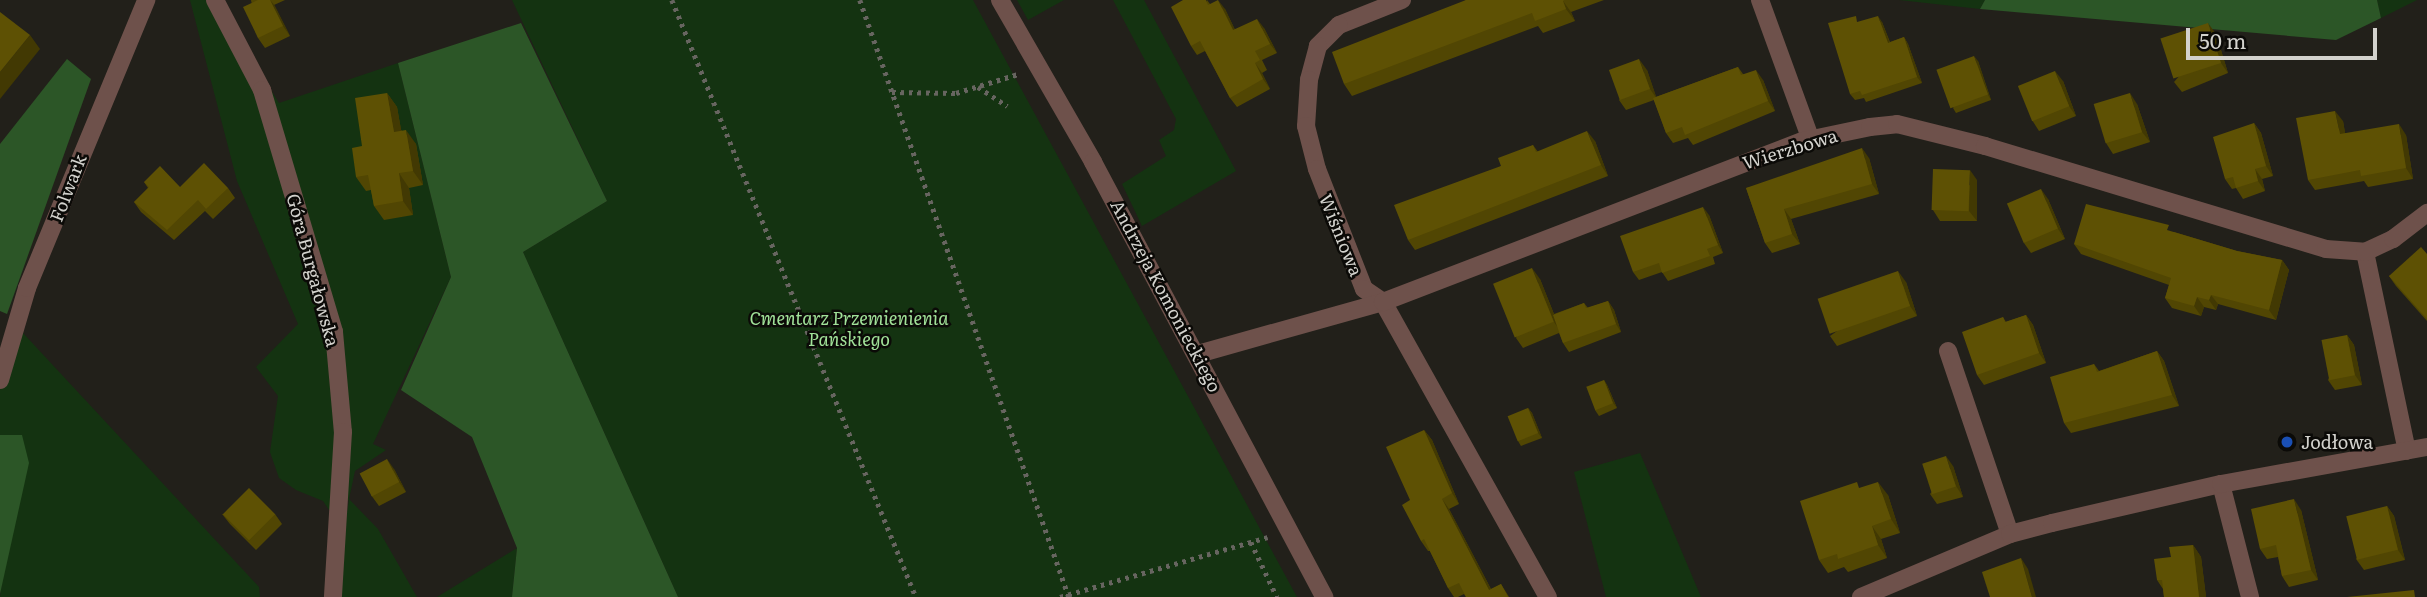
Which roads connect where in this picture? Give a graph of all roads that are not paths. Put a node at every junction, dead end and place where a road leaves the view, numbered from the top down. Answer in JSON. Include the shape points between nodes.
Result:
{"nodes":[{"id":1,"x":146,"y":0,"type":"edge"},
{"id":2,"x":215,"y":0,"type":"edge"},
{"id":3,"x":1000,"y":0,"type":"edge"},
{"id":4,"x":1402,"y":0,"type":"edge"},
{"id":5,"x":1760,"y":0,"type":"edge"},
{"id":6,"x":1811,"y":139,"type":"junction"},
{"id":7,"x":2427,"y":213,"type":"edge"},
{"id":8,"x":2365,"y":252,"type":"junction"},
{"id":9,"x":1383,"y":302,"type":"junction"},
{"id":10,"x":1948,"y":351,"type":"dead end"},
{"id":11,"x":1198,"y":354,"type":"junction"},
{"id":12,"x":0,"y":380,"type":"edge"},
{"id":13,"x":2427,"y":447,"type":"edge"},
{"id":14,"x":2407,"y":451,"type":"junction"},
{"id":15,"x":2221,"y":484,"type":"junction"},
{"id":16,"x":2010,"y":534,"type":"junction"},
{"id":17,"x":332,"y":597,"type":"edge"},
{"id":18,"x":1324,"y":597,"type":"edge"},
{"id":19,"x":1548,"y":597,"type":"edge"},
{"id":20,"x":1861,"y":597,"type":"edge"},
{"id":21,"x":2250,"y":597,"type":"edge"}],
"edges":[{"from":1,"to":12,"type":"street","name":"Folwark","via":[[27,288]]},
{"from":2,"to":17,"type":"street","name":"Góra Burgałowska","via":[[262,90],[334,332],[343,432]]},
{"from":3,"to":11,"type":"street","name":"Andrzeja Komonieckiego"},
{"from":4,"to":9,"type":"street","name":"Wiśniowa","via":[[1329,33],[1312,61],[1306,125],[1326,200],[1364,289]]},
{"from":5,"to":6,"type":"street"},
{"from":6,"to":8,"type":"street","name":"Wierzbowa","via":[[1897,124],[2326,249]]},
{"from":6,"to":9,"type":"street","name":"Wierzbowa"},
{"from":7,"to":8,"type":"street","via":[[2393,239]]},
{"from":8,"to":14,"type":"street"},
{"from":9,"to":11,"type":"street","name":"Wierzbowa"},
{"from":9,"to":19,"type":"street","name":"Wiśniowa"},
{"from":10,"to":16,"type":"street"},
{"from":11,"to":18,"type":"street","name":"Andrzeja Komonieckiego"},
{"from":13,"to":14,"type":"street"},
{"from":14,"to":15,"type":"street"},
{"from":15,"to":16,"type":"street"},
{"from":15,"to":21,"type":"street"},
{"from":16,"to":20,"type":"street"}]}
